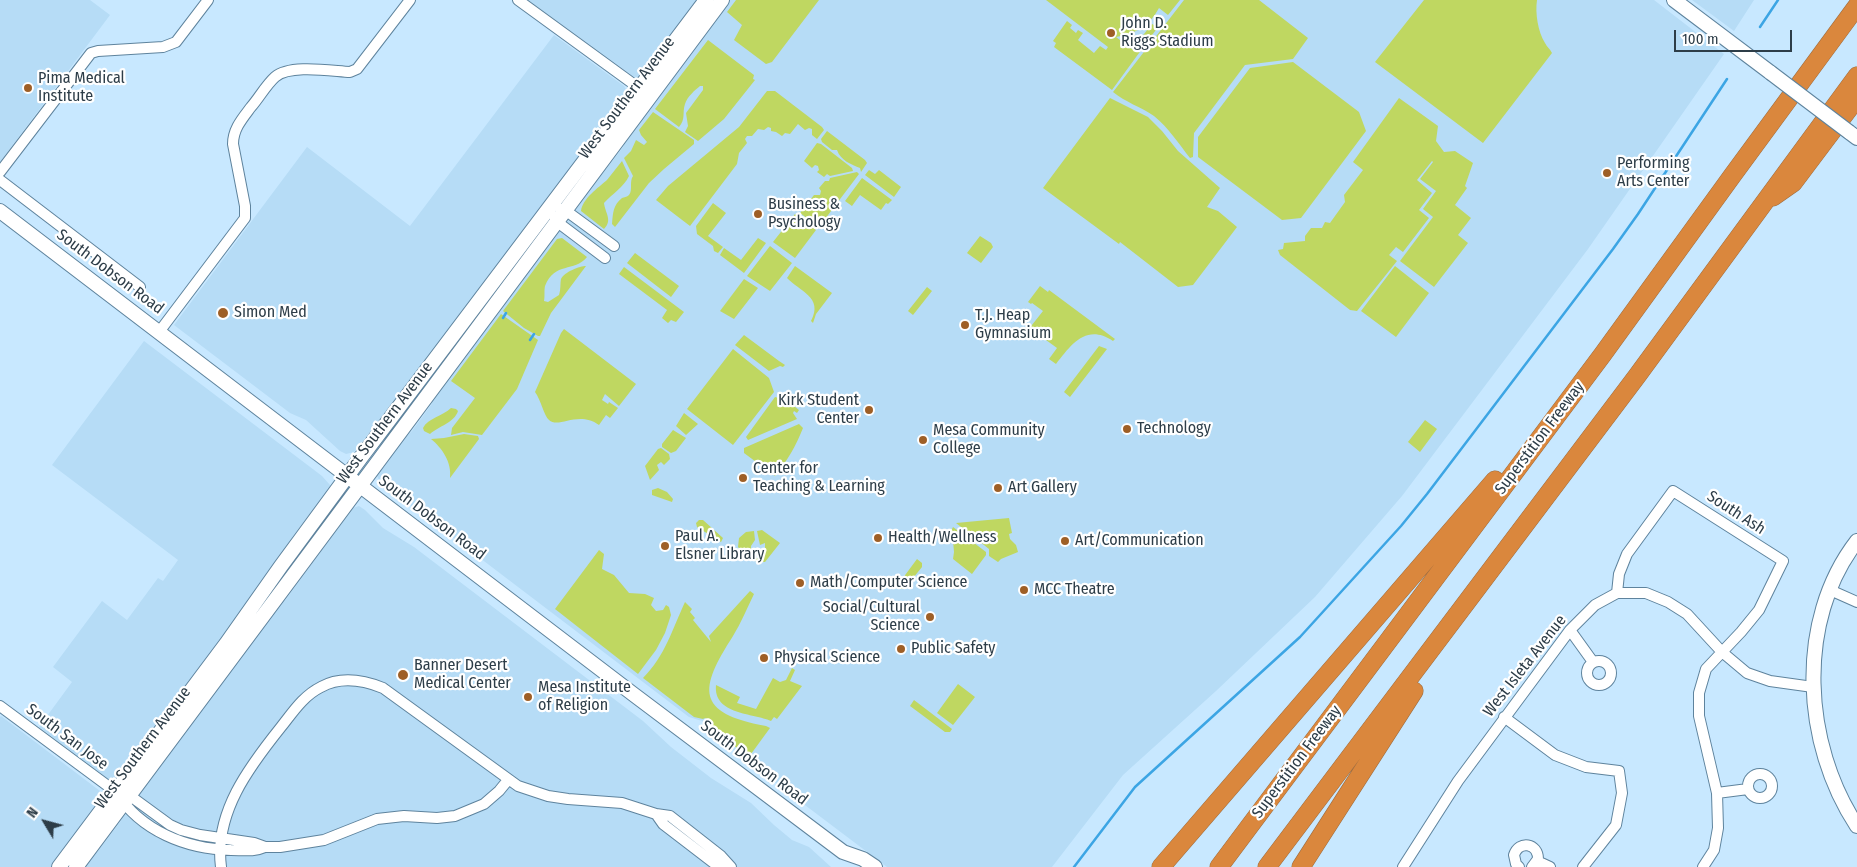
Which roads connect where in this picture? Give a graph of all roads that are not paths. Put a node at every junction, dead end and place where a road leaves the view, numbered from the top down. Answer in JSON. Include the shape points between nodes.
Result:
{"nodes":[{"id":1,"x":208,"y":0,"type":"edge"},
{"id":2,"x":410,"y":0,"type":"edge"},
{"id":3,"x":518,"y":0,"type":"edge"},
{"id":4,"x":706,"y":0,"type":"edge"},
{"id":5,"x":722,"y":0,"type":"edge"},
{"id":6,"x":1674,"y":0,"type":"edge"},
{"id":7,"x":1846,"y":0,"type":"edge"},
{"id":8,"x":1857,"y":6,"type":"edge"},
{"id":9,"x":1857,"y":76,"type":"edge"},
{"id":10,"x":645,"y":93,"type":"junction"},
{"id":11,"x":1857,"y":98,"type":"edge"},
{"id":12,"x":1853,"y":135,"type":"edge"},
{"id":13,"x":0,"y":172,"type":"edge"},
{"id":14,"x":1732,"y":176,"type":"junction"},
{"id":15,"x":0,"y":180,"type":"edge"},
{"id":16,"x":550,"y":207,"type":"junction"},
{"id":17,"x":1759,"y":208,"type":"junction"},
{"id":18,"x":0,"y":211,"type":"edge"},
{"id":19,"x":561,"y":215,"type":"junction"},
{"id":20,"x":614,"y":246,"type":"dead end"},
{"id":21,"x":605,"y":258,"type":"dead end"},
{"id":22,"x":140,"y":287,"type":"dead end"},
{"id":23,"x":483,"y":296,"type":"junction"},
{"id":24,"x":159,"y":332,"type":"junction"},
{"id":25,"x":1603,"y":354,"type":"junction"},
{"id":26,"x":454,"y":359,"type":"junction"},
{"id":27,"x":1637,"y":376,"type":"junction"},
{"id":28,"x":348,"y":476,"type":"junction"},
{"id":29,"x":360,"y":486,"type":"junction"},
{"id":30,"x":1857,"y":541,"type":"edge"},
{"id":31,"x":1830,"y":590,"type":"junction"},
{"id":32,"x":1617,"y":593,"type":"junction"},
{"id":33,"x":256,"y":601,"type":"junction"},
{"id":34,"x":1857,"y":602,"type":"edge"},
{"id":35,"x":1570,"y":630,"type":"junction"},
{"id":36,"x":1722,"y":652,"type":"junction"},
{"id":37,"x":233,"y":658,"type":"junction"},
{"id":38,"x":1593,"y":662,"type":"dead end"},
{"id":39,"x":1813,"y":687,"type":"junction"},
{"id":40,"x":200,"y":690,"type":"junction"},
{"id":41,"x":0,"y":706,"type":"edge"},
{"id":42,"x":1504,"y":718,"type":"junction"},
{"id":43,"x":508,"y":780,"type":"junction"},
{"id":44,"x":1748,"y":789,"type":"dead end"},
{"id":45,"x":1716,"y":793,"type":"junction"},
{"id":46,"x":123,"y":797,"type":"junction"},
{"id":47,"x":656,"y":814,"type":"junction"},
{"id":48,"x":1855,"y":818,"type":"edge"},
{"id":49,"x":1255,"y":820,"type":"junction"},
{"id":50,"x":221,"y":838,"type":"junction"},
{"id":51,"x":265,"y":847,"type":"junction"},
{"id":52,"x":220,"y":850,"type":"junction"},
{"id":53,"x":843,"y":852,"type":"junction"},
{"id":54,"x":1535,"y":864,"type":"edge"},
{"id":55,"x":59,"y":867,"type":"edge"},
{"id":56,"x":76,"y":867,"type":"edge"},
{"id":57,"x":221,"y":867,"type":"edge"},
{"id":58,"x":719,"y":867,"type":"edge"},
{"id":59,"x":731,"y":867,"type":"edge"},
{"id":60,"x":851,"y":867,"type":"edge"},
{"id":61,"x":875,"y":867,"type":"edge"},
{"id":62,"x":1161,"y":867,"type":"edge"},
{"id":63,"x":1212,"y":867,"type":"edge"},
{"id":64,"x":1219,"y":867,"type":"edge"},
{"id":65,"x":1267,"y":867,"type":"edge"},
{"id":66,"x":1301,"y":867,"type":"edge"},
{"id":67,"x":1403,"y":867,"type":"edge"},
{"id":68,"x":1519,"y":867,"type":"edge"},
{"id":69,"x":1550,"y":867,"type":"edge"},
{"id":70,"x":1583,"y":867,"type":"edge"},
{"id":71,"x":1703,"y":867,"type":"edge"}],
"edges":[{"from":1,"to":13,"type":"street","via":[[172,44],[91,53]]},
{"from":2,"to":24,"type":"street","via":[[357,69],[350,72],[284,71],[275,76],[244,117],[234,135],[234,144],[245,218]]},
{"from":3,"to":10,"type":"street"},
{"from":4,"to":10,"type":"main road","name":"West Southern Avenue"},
{"from":5,"to":10,"type":"main road","name":"West Southern Avenue"},
{"from":6,"to":12,"type":"main road","bridge":true},
{"from":7,"to":14,"type":"highway"},
{"from":8,"to":14,"type":"highway","name":"Superstition Freeway"},
{"from":9,"to":17,"type":"highway"},
{"from":10,"to":16,"type":"main road","name":"West Southern Avenue"},
{"from":10,"to":19,"type":"main road","name":"West Southern Avenue"},
{"from":11,"to":17,"type":"highway","via":[[1793,183]]},
{"from":14,"to":25,"type":"highway","name":"Superstition Freeway"},
{"from":15,"to":22,"type":"street"},
{"from":16,"to":19,"type":"street"},
{"from":16,"to":23,"type":"main road","name":"West Southern Avenue"},
{"from":17,"to":27,"type":"highway"},
{"from":18,"to":24,"type":"main road","name":"South Dobson Road"},
{"from":19,"to":20,"type":"street"},
{"from":19,"to":21,"type":"street"},
{"from":19,"to":26,"type":"main road","name":"West Southern Avenue"},
{"from":23,"to":26,"type":"main road","via":[[483,307],[465,334]]},
{"from":23,"to":28,"type":"main road","name":"West Southern Avenue"},
{"from":24,"to":28,"type":"main road","name":"South Dobson Road"},
{"from":25,"to":49,"type":"highway","name":"Superstition Freeway"},
{"from":25,"to":62,"type":"highway"},
{"from":26,"to":29,"type":"main road","name":"West Southern Avenue"},
{"from":27,"to":65,"type":"highway"},
{"from":27,"to":66,"type":"highway","via":[[1404,704]]},
{"from":28,"to":29,"type":"main road","name":"South Dobson Road"},
{"from":28,"to":33,"type":"main road","name":"West Southern Avenue"},
{"from":29,"to":37,"type":"main road","name":"West Southern Avenue"},
{"from":29,"to":53,"type":"main road","name":"South Dobson Road"},
{"from":30,"to":31,"type":"main road"},
{"from":31,"to":34,"type":"street"},
{"from":31,"to":39,"type":"main road","via":[[1816,644]]},
{"from":32,"to":35,"type":"street","name":"West Isleta Avenue","via":[[1594,605]]},
{"from":32,"to":36,"type":"street","via":[[1646,593],[1668,602],[1687,614]]},
{"from":32,"to":36,"type":"street","name":"South Ash","via":[[1627,554],[1673,491],[1783,561],[1759,610]]},
{"from":33,"to":37,"type":"main road","via":[[258,610],[235,644]]},
{"from":33,"to":40,"type":"main road","name":"West Southern Avenue"},
{"from":35,"to":38,"type":"street"},
{"from":35,"to":42,"type":"street","name":"West Isleta Avenue"},
{"from":36,"to":39,"type":"street","via":[[1747,673],[1770,681]]},
{"from":36,"to":45,"type":"street","via":[[1706,669],[1699,693],[1699,716]]},
{"from":37,"to":40,"type":"main road","name":"West Southern Avenue"},
{"from":39,"to":48,"type":"main road","via":[[1816,727],[1830,776]]},
{"from":40,"to":46,"type":"main road","name":"West Southern Avenue"},
{"from":41,"to":46,"type":"street","name":"South San Jose"},
{"from":42,"to":67,"type":"street","name":"West Isleta Avenue","via":[[1458,781]]},
{"from":42,"to":70,"type":"street","via":[[1555,755],[1586,767],[1619,771],[1622,793],[1616,825]]},
{"from":43,"to":47,"type":"street","via":[[548,796],[622,803]]},
{"from":43,"to":50,"type":"street","via":[[383,688],[342,680],[322,686],[296,707],[241,782]]},
{"from":43,"to":51,"type":"street","via":[[484,804],[454,816],[388,817],[324,840]]},
{"from":44,"to":45,"type":"street"},
{"from":45,"to":71,"type":"street","via":[[1718,828],[1714,850]]},
{"from":46,"to":50,"type":"street","via":[[181,830]]},
{"from":46,"to":52,"type":"street","via":[[153,828],[170,838]]},
{"from":46,"to":55,"type":"main road","name":"West Southern Avenue"},
{"from":46,"to":56,"type":"main road","name":"West Southern Avenue"},
{"from":47,"to":58,"type":"street","via":[[663,824]]},
{"from":47,"to":59,"type":"street","via":[[670,816]]},
{"from":49,"to":63,"type":"highway"},
{"from":49,"to":64,"type":"highway","name":"Superstition Freeway"},
{"from":50,"to":51,"type":"street"},
{"from":50,"to":52,"type":"street"},
{"from":51,"to":52,"type":"street","via":[[256,851]]},
{"from":52,"to":57,"type":"street"},
{"from":53,"to":60,"type":"main road","name":"South Dobson Road"},
{"from":53,"to":61,"type":"main road","name":"South Dobson Road","via":[[863,858]]},
{"from":54,"to":68,"type":"street","via":[[1538,856],[1535,848],[1521,846],[1514,855]]},
{"from":54,"to":69,"type":"street"}]}
